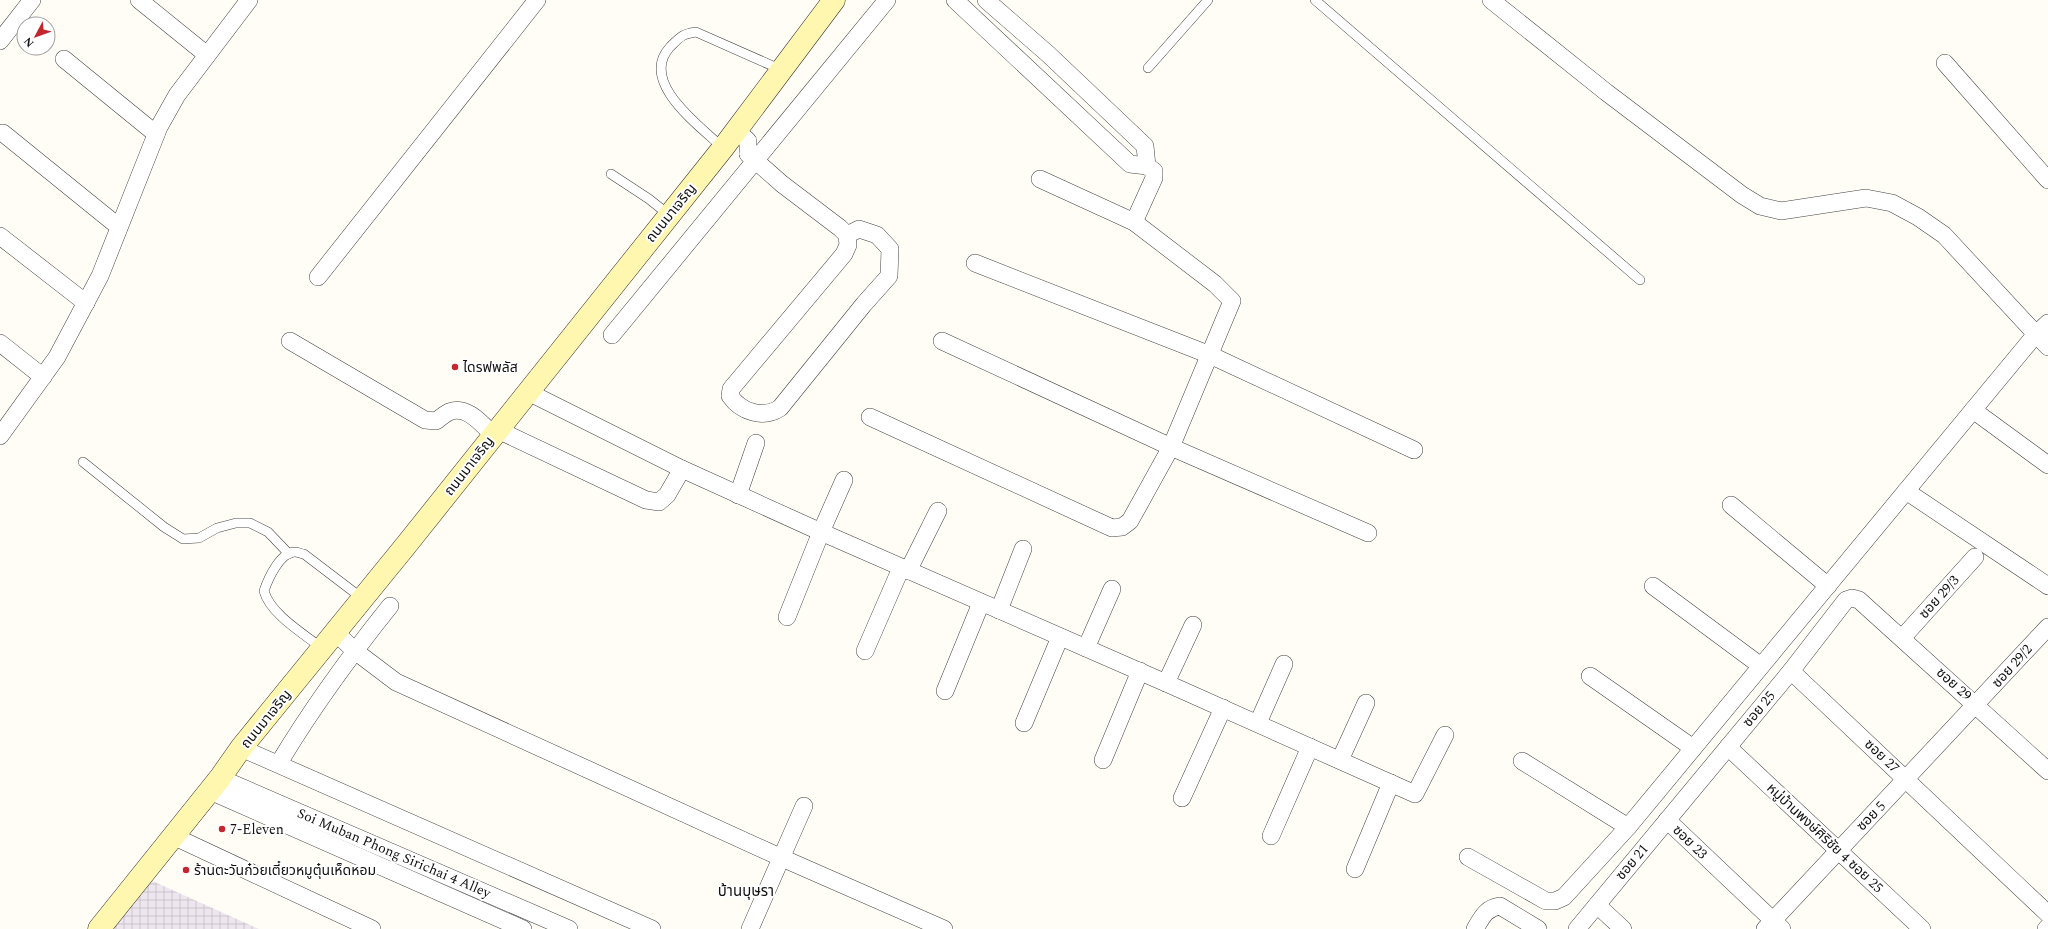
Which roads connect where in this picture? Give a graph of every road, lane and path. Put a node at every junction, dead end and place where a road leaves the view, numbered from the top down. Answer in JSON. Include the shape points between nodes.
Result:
{"nodes":[{"id":1,"x":32,"y":0,"type":"edge"},
{"id":2,"x":139,"y":0,"type":"edge"},
{"id":3,"x":249,"y":0,"type":"edge"},
{"id":4,"x":537,"y":0,"type":"edge"},
{"id":5,"x":834,"y":0,"type":"edge"},
{"id":6,"x":887,"y":0,"type":"edge"},
{"id":7,"x":955,"y":0,"type":"edge"},
{"id":8,"x":986,"y":0,"type":"edge"},
{"id":9,"x":1208,"y":0,"type":"edge"},
{"id":10,"x":1316,"y":0,"type":"edge"},
{"id":11,"x":1491,"y":0,"type":"edge"},
{"id":12,"x":0,"y":41,"type":"edge"},
{"id":13,"x":207,"y":55,"type":"junction"},
{"id":14,"x":64,"y":59,"type":"dead end"},
{"id":15,"x":1945,"y":62,"type":"dead end"},
{"id":16,"x":1148,"y":68,"type":"dead end"},
{"id":17,"x":782,"y":70,"type":"junction"},
{"id":18,"x":3,"y":134,"type":"dead end"},
{"id":19,"x":156,"y":134,"type":"junction"},
{"id":20,"x":728,"y":141,"type":"junction"},
{"id":21,"x":752,"y":158,"type":"junction"},
{"id":22,"x":1147,"y":166,"type":"junction"},
{"id":23,"x":612,"y":174,"type":"dead end"},
{"id":24,"x":1040,"y":178,"type":"dead end"},
{"id":25,"x":2048,"y":180,"type":"edge"},
{"id":26,"x":669,"y":215,"type":"junction"},
{"id":27,"x":1134,"y":222,"type":"junction"},
{"id":28,"x":119,"y":227,"type":"junction"},
{"id":29,"x":847,"y":235,"type":"junction"},
{"id":30,"x":0,"y":236,"type":"edge"},
{"id":31,"x":975,"y":263,"type":"dead end"},
{"id":32,"x":318,"y":277,"type":"dead end"},
{"id":33,"x":1640,"y":280,"type":"dead end"},
{"id":34,"x":86,"y":303,"type":"junction"},
{"id":35,"x":2042,"y":328,"type":"edge"},
{"id":36,"x":612,"y":335,"type":"dead end"},
{"id":37,"x":290,"y":341,"type":"dead end"},
{"id":38,"x":942,"y":341,"type":"dead end"},
{"id":39,"x":0,"y":343,"type":"edge"},
{"id":40,"x":2048,"y":347,"type":"edge"},
{"id":41,"x":1210,"y":354,"type":"junction"},
{"id":42,"x":42,"y":377,"type":"junction"},
{"id":43,"x":528,"y":392,"type":"junction"},
{"id":44,"x":1973,"y":410,"type":"junction"},
{"id":45,"x":870,"y":417,"type":"dead end"},
{"id":46,"x":496,"y":433,"type":"junction"},
{"id":47,"x":0,"y":436,"type":"edge"},
{"id":48,"x":756,"y":443,"type":"dead end"},
{"id":49,"x":1171,"y":447,"type":"junction"},
{"id":50,"x":1414,"y":450,"type":"dead end"},
{"id":51,"x":83,"y":462,"type":"dead end"},
{"id":52,"x":2048,"y":465,"type":"edge"},
{"id":53,"x":682,"y":469,"type":"junction"},
{"id":54,"x":844,"y":480,"type":"dead end"},
{"id":55,"x":1906,"y":491,"type":"junction"},
{"id":56,"x":738,"y":494,"type":"junction"},
{"id":57,"x":1731,"y":505,"type":"dead end"},
{"id":58,"x":938,"y":511,"type":"dead end"},
{"id":59,"x":821,"y":532,"type":"junction"},
{"id":60,"x":1368,"y":533,"type":"dead end"},
{"id":61,"x":1023,"y":549,"type":"dead end"},
{"id":62,"x":289,"y":554,"type":"junction"},
{"id":63,"x":1975,"y":557,"type":"dead end"},
{"id":64,"x":905,"y":570,"type":"junction"},
{"id":65,"x":1653,"y":586,"type":"dead end"},
{"id":66,"x":1828,"y":586,"type":"junction"},
{"id":67,"x":2048,"y":586,"type":"edge"},
{"id":68,"x":1112,"y":589,"type":"dead end"},
{"id":69,"x":363,"y":599,"type":"junction"},
{"id":70,"x":981,"y":603,"type":"junction"},
{"id":71,"x":390,"y":606,"type":"dead end"},
{"id":72,"x":999,"y":610,"type":"junction"},
{"id":73,"x":787,"y":617,"type":"dead end"},
{"id":74,"x":1193,"y":625,"type":"dead end"},
{"id":75,"x":2048,"y":627,"type":"edge"},
{"id":76,"x":1060,"y":637,"type":"junction"},
{"id":77,"x":1903,"y":637,"type":"junction"},
{"id":78,"x":329,"y":641,"type":"junction"},
{"id":79,"x":1086,"y":648,"type":"junction"},
{"id":80,"x":354,"y":651,"type":"junction"},
{"id":81,"x":865,"y":651,"type":"dead end"},
{"id":82,"x":1284,"y":664,"type":"dead end"},
{"id":83,"x":1761,"y":666,"type":"junction"},
{"id":84,"x":1140,"y":671,"type":"junction"},
{"id":85,"x":1791,"y":671,"type":"junction"},
{"id":86,"x":1590,"y":676,"type":"dead end"},
{"id":87,"x":1166,"y":683,"type":"junction"},
{"id":88,"x":945,"y":691,"type":"dead end"},
{"id":89,"x":1366,"y":703,"type":"dead end"},
{"id":90,"x":1977,"y":704,"type":"junction"},
{"id":91,"x":1223,"y":708,"type":"junction"},
{"id":92,"x":1024,"y":723,"type":"dead end"},
{"id":93,"x":1258,"y":724,"type":"junction"},
{"id":94,"x":1445,"y":735,"type":"dead end"},
{"id":95,"x":1310,"y":747,"type":"junction"},
{"id":96,"x":1728,"y":747,"type":"junction"},
{"id":97,"x":241,"y":748,"type":"junction"},
{"id":98,"x":1693,"y":748,"type":"junction"},
{"id":99,"x":1103,"y":760,"type":"dead end"},
{"id":100,"x":1340,"y":760,"type":"junction"},
{"id":101,"x":1522,"y":761,"type":"dead end"},
{"id":102,"x":279,"y":763,"type":"junction"},
{"id":103,"x":2048,"y":769,"type":"edge"},
{"id":104,"x":1906,"y":779,"type":"junction"},
{"id":105,"x":1391,"y":783,"type":"junction"},
{"id":106,"x":215,"y":784,"type":"junction"},
{"id":107,"x":1182,"y":798,"type":"dead end"},
{"id":108,"x":804,"y":806,"type":"dead end"},
{"id":109,"x":1667,"y":820,"type":"junction"},
{"id":110,"x":1628,"y":827,"type":"junction"},
{"id":111,"x":173,"y":836,"type":"junction"},
{"id":112,"x":1271,"y":836,"type":"dead end"},
{"id":113,"x":1838,"y":850,"type":"junction"},
{"id":114,"x":1468,"y":857,"type":"dead end"},
{"id":115,"x":782,"y":858,"type":"junction"},
{"id":116,"x":1355,"y":869,"type":"dead end"},
{"id":117,"x":1597,"y":904,"type":"junction"},
{"id":118,"x":2048,"y":914,"type":"edge"},
{"id":119,"x":1773,"y":926,"type":"edge"},
{"id":120,"x":2048,"y":927,"type":"edge"},
{"id":121,"x":102,"y":928,"type":"edge"},
{"id":122,"x":372,"y":929,"type":"edge"},
{"id":123,"x":523,"y":929,"type":"edge"},
{"id":124,"x":569,"y":929,"type":"edge"},
{"id":125,"x":652,"y":929,"type":"edge"},
{"id":126,"x":750,"y":929,"type":"edge"},
{"id":127,"x":944,"y":929,"type":"edge"},
{"id":128,"x":1475,"y":929,"type":"edge"},
{"id":129,"x":1538,"y":929,"type":"edge"},
{"id":130,"x":1576,"y":929,"type":"edge"},
{"id":131,"x":1623,"y":929,"type":"edge"},
{"id":132,"x":1922,"y":929,"type":"edge"},
{"id":133,"x":2046,"y":929,"type":"edge"}],
"edges":[{"from":1,"to":12,"type":"street"},
{"from":2,"to":13,"type":"street"},
{"from":3,"to":13,"type":"street"},
{"from":4,"to":32,"type":"street"},
{"from":5,"to":17,"type":"main road","name":"ถนนมาเจริญ"},
{"from":6,"to":21,"type":"street"},
{"from":7,"to":22,"type":"street","via":[[1130,164]]},
{"from":8,"to":22,"type":"street","via":[[1048,54],[1145,146]]},
{"from":9,"to":16,"type":"lane"},
{"from":10,"to":33,"type":"lane"},
{"from":11,"to":35,"type":"street","via":[[1606,92],[1760,206],[1781,211],[1866,198],[1892,203],[1944,235]]},
{"from":13,"to":19,"type":"street","via":[[177,95]]},
{"from":14,"to":19,"type":"street"},
{"from":15,"to":25,"type":"street"},
{"from":17,"to":20,"type":"main road","name":"ถนนมาเจริญ"},
{"from":17,"to":20,"type":"lane","via":[[696,32],[683,34],[666,52],[660,70],[664,87],[674,101]]},
{"from":18,"to":28,"type":"street"},
{"from":19,"to":28,"type":"street"},
{"from":20,"to":21,"type":"street","via":[[737,156]]},
{"from":20,"to":26,"type":"main road","name":"ถนนมาเจริญ"},
{"from":21,"to":29,"type":"street"},
{"from":21,"to":36,"type":"street"},
{"from":22,"to":27,"type":"street","via":[[1154,171],[1154,178]]},
{"from":23,"to":26,"type":"lane"},
{"from":24,"to":27,"type":"street"},
{"from":26,"to":43,"type":"main road","name":"ถนนมาเจริญ"},
{"from":27,"to":41,"type":"street","via":[[1215,284],[1232,301]]},
{"from":28,"to":34,"type":"street","via":[[100,276]]},
{"from":29,"to":29,"type":"street","via":[[859,229],[877,235],[890,248],[889,276],[780,408],[771,414],[756,413],[740,407],[730,396],[731,389],[844,254],[848,244]]},
{"from":30,"to":34,"type":"street"},
{"from":31,"to":41,"type":"street"},
{"from":34,"to":42,"type":"street","via":[[57,357]]},
{"from":35,"to":40,"type":"street"},
{"from":35,"to":44,"type":"street"},
{"from":37,"to":46,"type":"street","via":[[425,420],[436,421],[457,410],[476,418]]},
{"from":38,"to":49,"type":"street"},
{"from":39,"to":42,"type":"street"},
{"from":41,"to":49,"type":"street"},
{"from":41,"to":50,"type":"street"},
{"from":42,"to":47,"type":"street"},
{"from":43,"to":46,"type":"main road","name":"ถนนมาเจริญ"},
{"from":43,"to":53,"type":"street"},
{"from":44,"to":52,"type":"street"},
{"from":44,"to":55,"type":"street"},
{"from":45,"to":49,"type":"street","via":[[1112,528],[1122,527],[1130,521]]},
{"from":46,"to":53,"type":"street","via":[[646,500],[659,502],[667,495]]},
{"from":46,"to":69,"type":"main road","name":"ถนนมาเจริญ"},
{"from":48,"to":56,"type":"street"},
{"from":49,"to":60,"type":"street"},
{"from":51,"to":62,"type":"lane","via":[[164,527],[183,539],[199,538],[217,528],[236,522],[250,523],[268,532]]},
{"from":53,"to":56,"type":"street"},
{"from":54,"to":59,"type":"street"},
{"from":55,"to":66,"type":"street"},
{"from":55,"to":67,"type":"street"},
{"from":56,"to":59,"type":"street"},
{"from":57,"to":66,"type":"street"},
{"from":58,"to":64,"type":"street"},
{"from":59,"to":64,"type":"street"},
{"from":59,"to":73,"type":"street"},
{"from":61,"to":72,"type":"street"},
{"from":62,"to":69,"type":"lane","via":[[304,554]]},
{"from":62,"to":78,"type":"lane","via":[[278,563],[268,580],[264,591],[267,601],[279,614]]},
{"from":63,"to":77,"type":"street","name":"ซอย 29/3"},
{"from":64,"to":70,"type":"street"},
{"from":64,"to":81,"type":"street"},
{"from":65,"to":83,"type":"street"},
{"from":66,"to":83,"type":"street"},
{"from":68,"to":79,"type":"street"},
{"from":69,"to":78,"type":"main road","name":"ถนนมาเจริญ"},
{"from":70,"to":72,"type":"street"},
{"from":70,"to":88,"type":"street"},
{"from":71,"to":80,"type":"street"},
{"from":72,"to":76,"type":"street"},
{"from":74,"to":87,"type":"street"},
{"from":75,"to":90,"type":"street","name":"ซอย 29/2"},
{"from":76,"to":79,"type":"street"},
{"from":76,"to":92,"type":"street"},
{"from":77,"to":85,"type":"street","name":"ซอย 29","via":[[1859,600],[1852,598],[1846,600]]},
{"from":77,"to":90,"type":"street","name":"ซอย 29"},
{"from":78,"to":80,"type":"street"},
{"from":78,"to":97,"type":"main road","name":"ถนนมาเจริญ"},
{"from":79,"to":84,"type":"street"},
{"from":80,"to":102,"type":"street"},
{"from":80,"to":115,"type":"street","via":[[396,682]]},
{"from":82,"to":93,"type":"street"},
{"from":83,"to":98,"type":"street"},
{"from":84,"to":87,"type":"street"},
{"from":84,"to":99,"type":"street"},
{"from":85,"to":96,"type":"street","name":"ซอย 25"},
{"from":85,"to":104,"type":"street","name":"ซอย 27"},
{"from":86,"to":98,"type":"street"},
{"from":87,"to":91,"type":"street"},
{"from":89,"to":100,"type":"street"},
{"from":90,"to":103,"type":"street","name":"ซอย 29"},
{"from":90,"to":104,"type":"street","name":"ซอย 5"},
{"from":91,"to":93,"type":"street"},
{"from":91,"to":107,"type":"street"},
{"from":93,"to":95,"type":"street"},
{"from":94,"to":105,"type":"street","via":[[1415,794]]},
{"from":95,"to":100,"type":"street"},
{"from":95,"to":112,"type":"street"},
{"from":96,"to":109,"type":"street","name":"ซอย 23"},
{"from":96,"to":113,"type":"street","name":"หมู่บ้านพงษ์ศิริชัย 4 ซอย 25"},
{"from":97,"to":102,"type":"street"},
{"from":97,"to":106,"type":"main road","name":"ถนนมาเจริญ"},
{"from":98,"to":110,"type":"street"},
{"from":100,"to":105,"type":"street"},
{"from":101,"to":110,"type":"street"},
{"from":102,"to":125,"type":"street"},
{"from":104,"to":113,"type":"street","name":"ซอย 5"},
{"from":104,"to":118,"type":"street","name":"ซอย 27"},
{"from":105,"to":116,"type":"street"},
{"from":106,"to":111,"type":"main road","name":"ถนนมาเจริญ"},
{"from":106,"to":123,"type":"street","name":"Soi Muban Phong Sirichai 4 Alley"},
{"from":106,"to":124,"type":"street","name":"Soi Muban Phong Sirichai 4 Alley"},
{"from":108,"to":115,"type":"street"},
{"from":109,"to":117,"type":"street","name":"ซอย 21"},
{"from":109,"to":119,"type":"street","name":"ซอย 23"},
{"from":110,"to":114,"type":"street","via":[[1564,897],[1555,901],[1546,901]]},
{"from":111,"to":121,"type":"main road","name":"ถนนมาเจริญ"},
{"from":111,"to":122,"type":"street"},
{"from":113,"to":119,"type":"street","name":"ซอย 5"},
{"from":113,"to":132,"type":"street","name":"หมู่บ้านพงษ์ศิริชัย 4 ซอย 25"},
{"from":115,"to":126,"type":"street"},
{"from":115,"to":127,"type":"street"},
{"from":117,"to":130,"type":"street","name":"ซอย 21"},
{"from":117,"to":131,"type":"street"},
{"from":120,"to":133,"type":"street"},
{"from":128,"to":129,"type":"street","via":[[1485,911],[1500,906]]}]}
